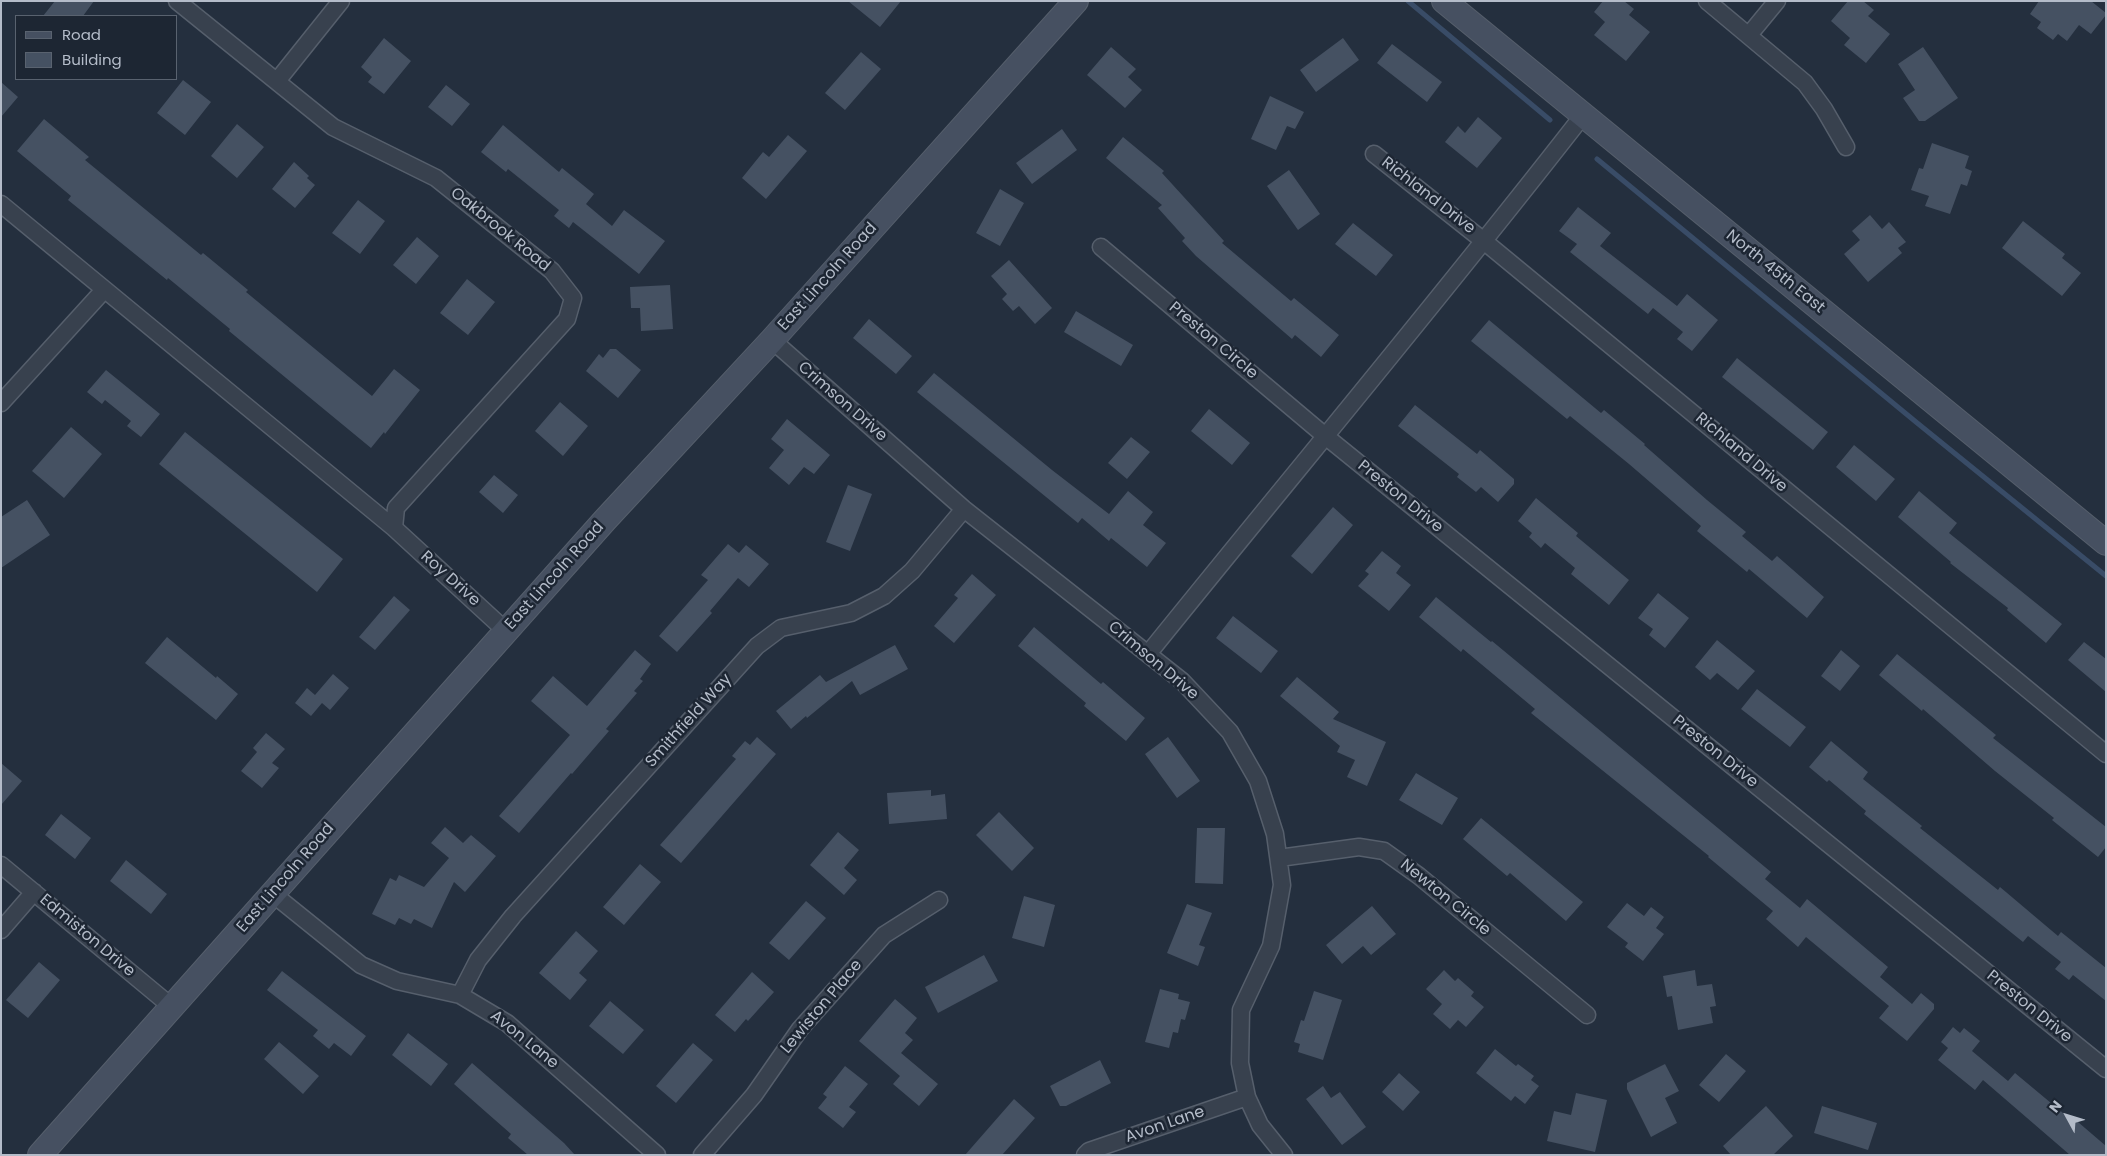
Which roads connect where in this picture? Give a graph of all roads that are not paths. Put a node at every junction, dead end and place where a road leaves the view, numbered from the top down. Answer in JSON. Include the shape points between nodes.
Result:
{"nodes":[{"id":1,"x":177,"y":1,"type":"edge"},
{"id":2,"x":341,"y":1,"type":"edge"},
{"id":3,"x":1076,"y":1,"type":"edge"},
{"id":4,"x":1444,"y":1,"type":"edge"},
{"id":5,"x":1707,"y":1,"type":"edge"},
{"id":6,"x":1777,"y":1,"type":"edge"},
{"id":7,"x":1749,"y":36,"type":"junction"},
{"id":8,"x":277,"y":81,"type":"junction"},
{"id":9,"x":1584,"y":114,"type":"junction"},
{"id":10,"x":1846,"y":147,"type":"dead end"},
{"id":11,"x":1374,"y":154,"type":"dead end"},
{"id":12,"x":1,"y":204,"type":"edge"},
{"id":13,"x":1485,"y":242,"type":"junction"},
{"id":14,"x":1102,"y":247,"type":"dead end"},
{"id":15,"x":104,"y":290,"type":"junction"},
{"id":16,"x":772,"y":340,"type":"junction"},
{"id":17,"x":1,"y":403,"type":"edge"},
{"id":18,"x":1324,"y":435,"type":"junction"},
{"id":19,"x":964,"y":509,"type":"junction"},
{"id":20,"x":394,"y":528,"type":"junction"},
{"id":21,"x":2106,"y":543,"type":"edge"},
{"id":22,"x":506,"y":631,"type":"junction"},
{"id":23,"x":1148,"y":654,"type":"junction"},
{"id":24,"x":2106,"y":754,"type":"edge"},
{"id":25,"x":1278,"y":858,"type":"junction"},
{"id":26,"x":1,"y":866,"type":"edge"},
{"id":27,"x":34,"y":892,"type":"junction"},
{"id":28,"x":273,"y":894,"type":"junction"},
{"id":29,"x":939,"y":900,"type":"dead end"},
{"id":30,"x":1,"y":930,"type":"edge"},
{"id":31,"x":460,"y":995,"type":"junction"},
{"id":32,"x":172,"y":1007,"type":"junction"},
{"id":33,"x":1587,"y":1015,"type":"dead end"},
{"id":34,"x":2106,"y":1069,"type":"edge"},
{"id":35,"x":1247,"y":1097,"type":"junction"},
{"id":36,"x":40,"y":1155,"type":"edge"},
{"id":37,"x":657,"y":1155,"type":"edge"},
{"id":38,"x":702,"y":1155,"type":"edge"},
{"id":39,"x":1084,"y":1155,"type":"edge"},
{"id":40,"x":1284,"y":1155,"type":"edge"}],
"edges":[{"from":1,"to":8,"type":"street","name":"Oakbrook Road"},
{"from":2,"to":8,"type":"street"},
{"from":3,"to":16,"type":"main road","name":"East Lincoln Road"},
{"from":4,"to":9,"type":"main road","name":"North 45th East"},
{"from":5,"to":7,"type":"street"},
{"from":6,"to":7,"type":"street"},
{"from":7,"to":10,"type":"street","via":[[1805,83]]},
{"from":8,"to":20,"type":"street","name":"Oakbrook Road","via":[[333,127],[436,178],[552,272],[574,298],[567,319],[396,508]]},
{"from":9,"to":13,"type":"street"},
{"from":9,"to":21,"type":"main road","name":"North 45th East"},
{"from":11,"to":13,"type":"street","name":"Richland Drive"},
{"from":12,"to":15,"type":"street","name":"Roy Drive"},
{"from":13,"to":18,"type":"street"},
{"from":13,"to":24,"type":"street","name":"Richland Drive"},
{"from":14,"to":18,"type":"street","name":"Preston Circle"},
{"from":15,"to":17,"type":"street"},
{"from":15,"to":20,"type":"street","name":"Roy Drive"},
{"from":16,"to":19,"type":"street","name":"Crimson Drive"},
{"from":16,"to":22,"type":"main road","name":"East Lincoln Road"},
{"from":18,"to":23,"type":"street"},
{"from":18,"to":34,"type":"street","name":"Preston Drive"},
{"from":19,"to":23,"type":"street","name":"Crimson Drive"},
{"from":19,"to":31,"type":"street","name":"Smithfield Way","via":[[912,571],[884,596],[851,613],[781,628],[757,646],[513,916],[478,960]]},
{"from":20,"to":22,"type":"street","name":"Roy Drive"},
{"from":22,"to":28,"type":"main road","name":"East Lincoln Road"},
{"from":23,"to":25,"type":"street","name":"Crimson Drive","via":[[1182,681],[1230,732],[1258,781],[1275,834]]},
{"from":25,"to":33,"type":"street","name":"Newton Circle","via":[[1359,847],[1384,851],[1419,876]]},
{"from":25,"to":35,"type":"street","name":"Crimson Drive","via":[[1282,884],[1271,946],[1241,1010],[1240,1063]]},
{"from":26,"to":27,"type":"street","name":"Edmiston Drive"},
{"from":27,"to":30,"type":"street"},
{"from":27,"to":32,"type":"street","name":"Edmiston Drive"},
{"from":28,"to":31,"type":"street","name":"Avon Lane","via":[[361,964],[396,980]]},
{"from":28,"to":32,"type":"main road","name":"East Lincoln Road"},
{"from":29,"to":38,"type":"street","name":"Lewiston Place","via":[[884,935],[800,1029],[754,1095]]},
{"from":31,"to":37,"type":"street","name":"Avon Lane","via":[[507,1023]]},
{"from":32,"to":36,"type":"main road","name":"East Lincoln Road"},
{"from":35,"to":39,"type":"street","name":"Avon Lane"},
{"from":35,"to":40,"type":"street","name":"Crimson Drive","via":[[1260,1125]]}]}
